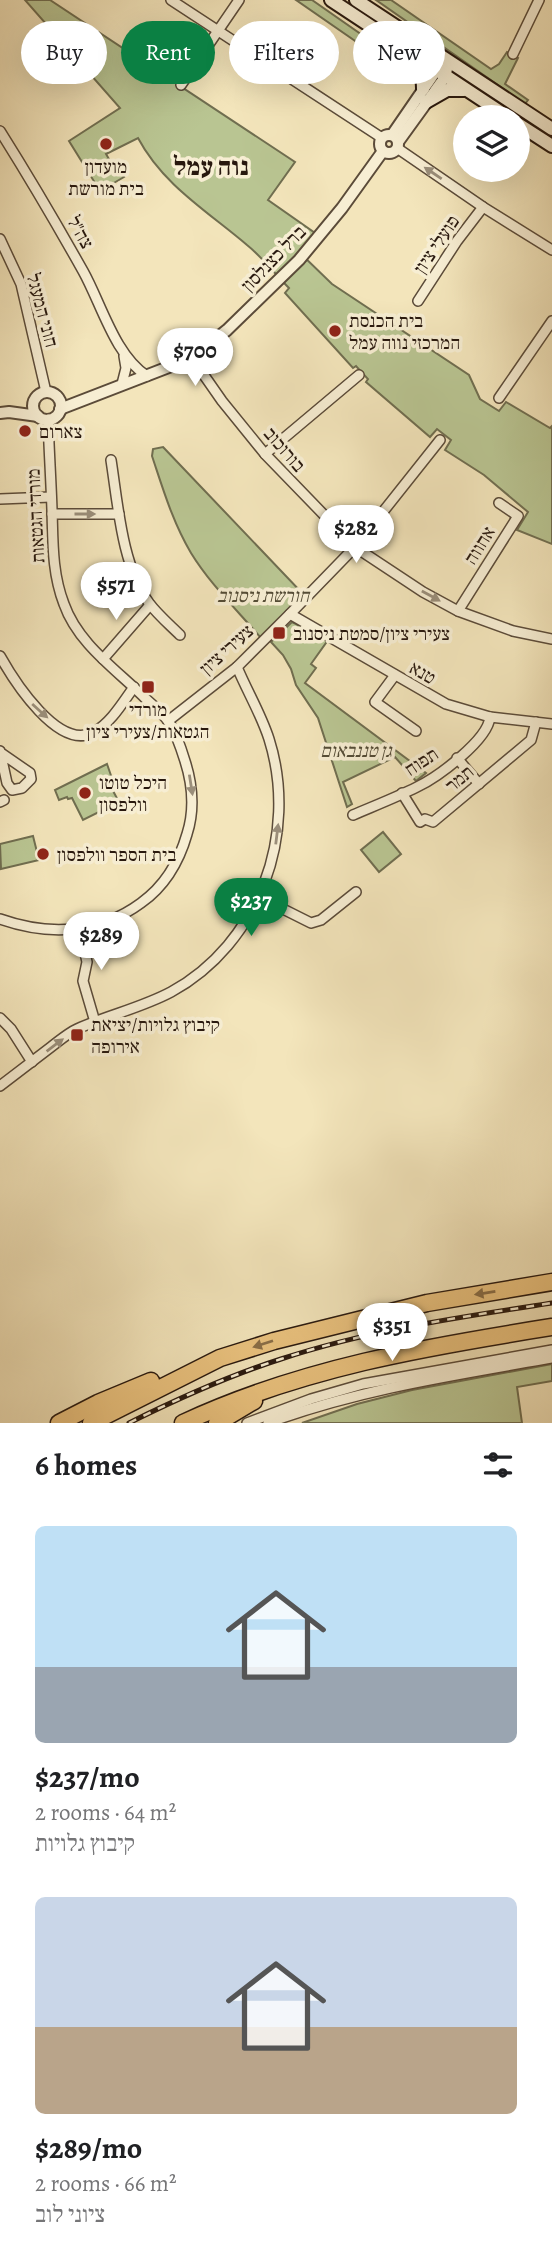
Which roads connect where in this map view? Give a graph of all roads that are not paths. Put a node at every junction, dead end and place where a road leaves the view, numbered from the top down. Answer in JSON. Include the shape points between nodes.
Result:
{"nodes":[{"id":1,"x":171,"y":0,"type":"edge"},
{"id":2,"x":239,"y":0,"type":"edge"},
{"id":3,"x":331,"y":0,"type":"edge"},
{"id":4,"x":356,"y":0,"type":"edge"},
{"id":5,"x":539,"y":0,"type":"edge"},
{"id":6,"x":371,"y":5,"type":"edge"},
{"id":7,"x":362,"y":21,"type":"edge"},
{"id":8,"x":218,"y":31,"type":"junction"},
{"id":9,"x":513,"y":54,"type":"dead end"},
{"id":10,"x":449,"y":60,"type":"junction"},
{"id":11,"x":445,"y":66,"type":"edge"},
{"id":12,"x":445,"y":77,"type":"edge"},
{"id":13,"x":424,"y":84,"type":"edge"},
{"id":14,"x":433,"y":84,"type":"edge"},
{"id":15,"x":181,"y":85,"type":"dead end"},
{"id":16,"x":467,"y":90,"type":"junction"},
{"id":17,"x":425,"y":96,"type":"junction"},
{"id":18,"x":490,"y":105,"type":"edge"},
{"id":19,"x":552,"y":129,"type":"edge"},
{"id":20,"x":0,"y":131,"type":"edge"},
{"id":21,"x":530,"y":132,"type":"edge"},
{"id":22,"x":392,"y":141,"type":"junction"},
{"id":23,"x":552,"y":146,"type":"edge"},
{"id":24,"x":483,"y":207,"type":"junction"},
{"id":25,"x":0,"y":239,"type":"edge"},
{"id":26,"x":552,"y":250,"type":"edge"},
{"id":27,"x":418,"y":301,"type":"dead end"},
{"id":28,"x":552,"y":321,"type":"edge"},
{"id":29,"x":124,"y":354,"type":"junction"},
{"id":30,"x":192,"y":358,"type":"junction"},
{"id":31,"x":359,"y":375,"type":"dead end"},
{"id":32,"x":147,"y":376,"type":"junction"},
{"id":33,"x":122,"y":384,"type":"junction"},
{"id":34,"x":46,"y":392,"type":"junction"},
{"id":35,"x":499,"y":398,"type":"dead end"},
{"id":36,"x":35,"y":400,"type":"junction"},
{"id":37,"x":59,"y":403,"type":"junction"},
{"id":38,"x":4,"y":412,"type":"edge"},
{"id":39,"x":43,"y":418,"type":"junction"},
{"id":40,"x":440,"y":440,"type":"dead end"},
{"id":41,"x":265,"y":454,"type":"junction"},
{"id":42,"x":111,"y":460,"type":"dead end"},
{"id":43,"x":51,"y":497,"type":"junction"},
{"id":44,"x":0,"y":499,"type":"edge"},
{"id":45,"x":499,"y":503,"type":"dead end"},
{"id":46,"x":52,"y":514,"type":"junction"},
{"id":47,"x":119,"y":514,"type":"junction"},
{"id":48,"x":355,"y":547,"type":"junction"},
{"id":49,"x":150,"y":605,"type":"junction"},
{"id":50,"x":457,"y":611,"type":"junction"},
{"id":51,"x":290,"y":614,"type":"junction"},
{"id":52,"x":180,"y":635,"type":"dead end"},
{"id":53,"x":552,"y":639,"type":"edge"},
{"id":54,"x":0,"y":656,"type":"edge"},
{"id":55,"x":103,"y":659,"type":"junction"},
{"id":56,"x":237,"y":667,"type":"junction"},
{"id":57,"x":395,"y":675,"type":"junction"},
{"id":58,"x":134,"y":687,"type":"junction"},
{"id":59,"x":490,"y":717,"type":"junction"},
{"id":60,"x":168,"y":721,"type":"junction"},
{"id":61,"x":536,"y":722,"type":"junction"},
{"id":62,"x":552,"y":724,"type":"edge"},
{"id":63,"x":416,"y":731,"type":"dead end"},
{"id":64,"x":457,"y":758,"type":"junction"},
{"id":65,"x":479,"y":784,"type":"junction"},
{"id":66,"x":402,"y":793,"type":"junction"},
{"id":67,"x":353,"y":815,"type":"dead end"},
{"id":68,"x":356,"y":892,"type":"dead end"},
{"id":69,"x":259,"y":897,"type":"junction"},
{"id":70,"x":0,"y":919,"type":"edge"},
{"id":71,"x":80,"y":929,"type":"junction"},
{"id":72,"x":0,"y":1018,"type":"edge"},
{"id":73,"x":95,"y":1023,"type":"junction"},
{"id":74,"x":32,"y":1062,"type":"junction"},
{"id":75,"x":0,"y":1086,"type":"edge"},
{"id":76,"x":552,"y":1282,"type":"edge"},
{"id":77,"x":552,"y":1327,"type":"edge"},
{"id":78,"x":552,"y":1350,"type":"edge"},
{"id":79,"x":220,"y":1358,"type":"junction"},
{"id":80,"x":552,"y":1358,"type":"edge"},
{"id":81,"x":289,"y":1381,"type":"junction"},
{"id":82,"x":59,"y":1423,"type":"edge"},
{"id":83,"x":91,"y":1423,"type":"edge"},
{"id":84,"x":183,"y":1423,"type":"edge"},
{"id":85,"x":217,"y":1423,"type":"edge"},
{"id":86,"x":247,"y":1423,"type":"edge"},
{"id":87,"x":268,"y":1423,"type":"edge"}],
"edges":[{"from":1,"to":8,"type":"street"},
{"from":2,"to":8,"type":"street"},
{"from":3,"to":7,"type":"main road"},
{"from":4,"to":6,"type":"main road"},
{"from":5,"to":9,"type":"street"},
{"from":6,"to":10,"type":"main road"},
{"from":8,"to":15,"type":"street"},
{"from":8,"to":22,"type":"street"},
{"from":10,"to":11,"type":"street"},
{"from":10,"to":19,"type":"main road"},
{"from":12,"to":16,"type":"main road"},
{"from":13,"to":17,"type":"main road"},
{"from":14,"to":17,"type":"street"},
{"from":16,"to":17,"type":"main road"},
{"from":16,"to":18,"type":"main road"},
{"from":17,"to":22,"type":"street"},
{"from":20,"to":29,"type":"street","name":"צה\"ל","via":[[83,271]]},
{"from":21,"to":23,"type":"main road"},
{"from":24,"to":22,"type":"street","one_way":true},
{"from":22,"to":30,"type":"street","name":"ברל כצנלסון","via":[[380,143],[383,151],[299,260]]},
{"from":24,"to":26,"type":"street"},
{"from":24,"to":27,"type":"street","name":"פועלי ציון"},
{"from":25,"to":34,"type":"street","name":"חוני המעגל","via":[[21,284]]},
{"from":28,"to":35,"type":"street"},
{"from":29,"to":32,"type":"street","name":"צה\"ל"},
{"from":29,"to":33,"type":"street"},
{"from":30,"to":32,"type":"street","name":"ברל כצנלסון"},
{"from":30,"to":41,"type":"street","name":"בורוכוב"},
{"from":31,"to":41,"type":"street"},
{"from":32,"to":33,"type":"street","name":"ברל כצנלסון"},
{"from":33,"to":37,"type":"street","name":"ברל כצנלסון"},
{"from":34,"to":36,"type":"street"},
{"from":34,"to":37,"type":"street"},
{"from":36,"to":38,"type":"street"},
{"from":36,"to":39,"type":"street","via":[[34,410]]},
{"from":37,"to":39,"type":"street","name":"ברל כצנלסון","via":[[56,416]]},
{"from":38,"to":39,"type":"street"},
{"from":39,"to":43,"type":"street","name":"מורדי הגטאות"},
{"from":40,"to":48,"type":"street","name":"צעירי ציון"},
{"from":41,"to":48,"type":"street","name":"בורוכוב"},
{"from":42,"to":47,"type":"street"},
{"from":43,"to":44,"type":"street"},
{"from":43,"to":46,"type":"street","name":"מורדי הגטאות"},
{"from":45,"to":50,"type":"street","name":"אחווה","via":[[517,516]]},
{"from":46,"to":47,"type":"street","one_way":true},
{"from":46,"to":55,"type":"street","name":"מורדי הגטאות","via":[[56,575],[64,605],[70,620]]},
{"from":47,"to":49,"type":"street","via":[[131,566]]},
{"from":48,"to":50,"type":"street","name":"בורוכוב","one_way":true},
{"from":48,"to":51,"type":"street","name":"צעירי ציון"},
{"from":49,"to":52,"type":"street"},
{"from":49,"to":55,"type":"street"},
{"from":50,"to":53,"type":"street","name":"בורוכוב"},
{"from":51,"to":56,"type":"street","name":"צעירי ציון"},
{"from":51,"to":57,"type":"street","name":"טנא"},
{"from":54,"to":58,"type":"street","one_way":true,"via":[[31,703],[75,736],[96,732]]},
{"from":55,"to":58,"type":"street","name":"מורדי הגטאות"},
{"from":56,"to":60,"type":"street","name":"צעירי ציון"},
{"from":69,"to":56,"type":"street","one_way":true,"via":[[274,856],[278,780],[257,705]]},
{"from":57,"to":59,"type":"street","name":"טנא","via":[[446,704]]},
{"from":57,"to":63,"type":"street","via":[[375,702]]},
{"from":58,"to":60,"type":"street","name":"מורדי הגטאות"},
{"from":59,"to":61,"type":"street","name":"טנא"},
{"from":59,"to":64,"type":"street","name":"תפוח","via":[[484,733]]},
{"from":60,"to":71,"type":"street","name":"מורדי הגטאות","one_way":true,"via":[[192,791],[184,847],[174,869],[147,900],[125,915]]},
{"from":61,"to":62,"type":"street","name":"טנא"},
{"from":61,"to":65,"type":"street","name":"תמר","via":[[531,740]]},
{"from":64,"to":65,"type":"street"},
{"from":64,"to":66,"type":"street","name":"תפוח","via":[[418,787]]},
{"from":65,"to":66,"type":"street","name":"תמר","via":[[430,820],[420,822]]},
{"from":66,"to":67,"type":"street","name":"תפוח"},
{"from":68,"to":69,"type":"street","via":[[311,923]]},
{"from":69,"to":73,"type":"street","via":[[229,944],[202,971],[138,1008]]},
{"from":70,"to":71,"type":"street","name":"מורדי הגטאות","via":[[40,929]]},
{"from":71,"to":73,"type":"street","via":[[87,962],[83,981]]},
{"from":72,"to":74,"type":"street"},
{"from":74,"to":73,"type":"street","one_way":true,"via":[[75,1030]]},
{"from":74,"to":75,"type":"street"},
{"from":76,"to":79,"type":"highway","one_way":true,"via":[[389,1311]]},
{"from":77,"to":81,"type":"highway","via":[[407,1351]]},
{"from":78,"to":86,"type":"street","via":[[363,1384]]},
{"from":79,"to":82,"type":"highway","via":[[163,1377]]},
{"from":79,"to":83,"type":"highway"},
{"from":80,"to":87,"type":"street","via":[[408,1383]]},
{"from":81,"to":84,"type":"highway"},
{"from":81,"to":85,"type":"highway"}]}
